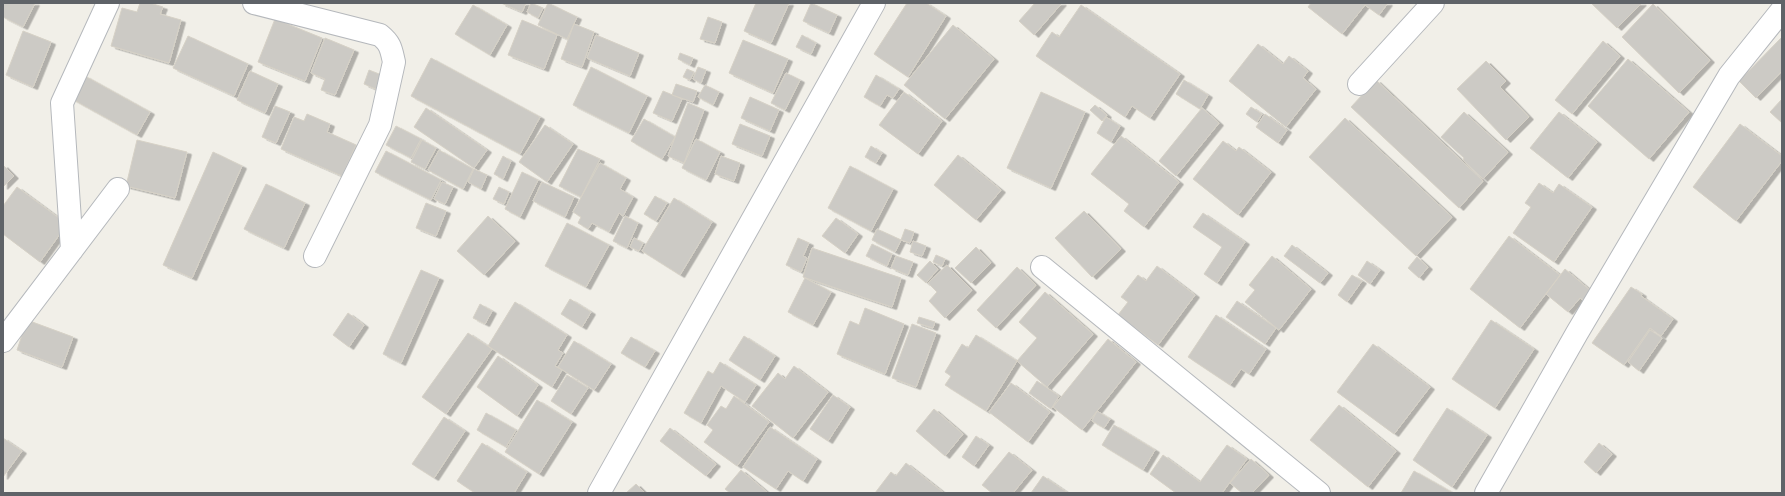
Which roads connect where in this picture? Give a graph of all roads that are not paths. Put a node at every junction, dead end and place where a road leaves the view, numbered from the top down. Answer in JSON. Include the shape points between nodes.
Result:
{"nodes":[{"id":1,"x":108,"y":3,"type":"edge"},
{"id":2,"x":254,"y":3,"type":"edge"},
{"id":3,"x":874,"y":3,"type":"edge"},
{"id":4,"x":1433,"y":3,"type":"edge"},
{"id":5,"x":1782,"y":10,"type":"edge"},
{"id":6,"x":1359,"y":84,"type":"dead end"},
{"id":7,"x":118,"y":189,"type":"dead end"},
{"id":8,"x":72,"y":250,"type":"junction"},
{"id":9,"x":315,"y":256,"type":"dead end"},
{"id":10,"x":1042,"y":267,"type":"dead end"},
{"id":11,"x":3,"y":341,"type":"edge"},
{"id":12,"x":599,"y":493,"type":"edge"},
{"id":13,"x":1319,"y":493,"type":"edge"},
{"id":14,"x":1486,"y":493,"type":"edge"}],
"edges":[{"from":1,"to":8,"type":"street","via":[[62,103]]},
{"from":2,"to":9,"type":"street","via":[[380,35],[389,42],[392,53],[394,62],[380,125]]},
{"from":3,"to":12,"type":"street"},
{"from":4,"to":6,"type":"street"},
{"from":5,"to":14,"type":"street","via":[[1729,76],[1577,332]]},
{"from":7,"to":8,"type":"street"},
{"from":8,"to":11,"type":"street"},
{"from":10,"to":13,"type":"street"}]}
